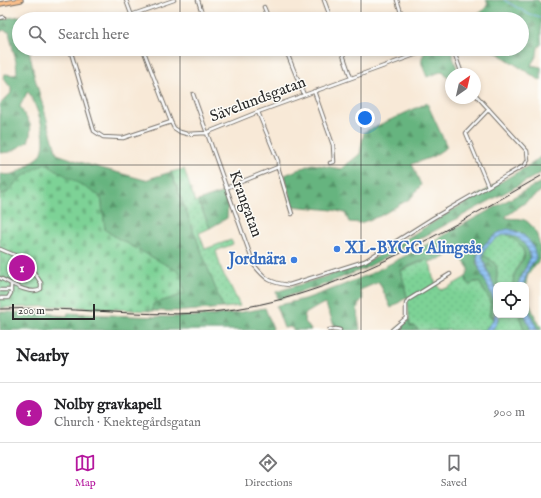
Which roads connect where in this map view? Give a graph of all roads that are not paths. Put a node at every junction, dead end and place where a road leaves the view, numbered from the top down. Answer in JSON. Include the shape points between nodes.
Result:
{"nodes":[{"id":1,"x":126,"y":0,"type":"edge"},
{"id":2,"x":174,"y":0,"type":"edge"},
{"id":3,"x":198,"y":0,"type":"edge"},
{"id":4,"x":324,"y":0,"type":"edge"},
{"id":5,"x":397,"y":0,"type":"edge"},
{"id":6,"x":264,"y":7,"type":"dead end"},
{"id":7,"x":130,"y":12,"type":"edge"},
{"id":8,"x":140,"y":12,"type":"edge"},
{"id":9,"x":202,"y":12,"type":"edge"},
{"id":10,"x":266,"y":12,"type":"edge"},
{"id":11,"x":328,"y":12,"type":"edge"},
{"id":12,"x":401,"y":12,"type":"edge"},
{"id":13,"x":4,"y":17,"type":"dead end"},
{"id":14,"x":0,"y":18,"type":"edge"},
{"id":15,"x":72,"y":56,"type":"edge"},
{"id":16,"x":146,"y":56,"type":"edge"},
{"id":17,"x":288,"y":56,"type":"edge"},
{"id":18,"x":343,"y":56,"type":"edge"},
{"id":19,"x":411,"y":56,"type":"edge"},
{"id":20,"x":455,"y":56,"type":"edge"},
{"id":21,"x":460,"y":68,"type":"edge"},
{"id":22,"x":351,"y":78,"type":"junction"},
{"id":23,"x":314,"y":91,"type":"junction"},
{"id":24,"x":193,"y":94,"type":"dead end"},
{"id":25,"x":304,"y":95,"type":"junction"},
{"id":26,"x":481,"y":100,"type":"edge"},
{"id":27,"x":489,"y":109,"type":"junction"},
{"id":28,"x":258,"y":112,"type":"junction"},
{"id":29,"x":170,"y":122,"type":"junction"},
{"id":30,"x":206,"y":133,"type":"junction"},
{"id":31,"x":330,"y":163,"type":"dead end"},
{"id":32,"x":278,"y":168,"type":"junction"},
{"id":33,"x":488,"y":186,"type":"junction"},
{"id":34,"x":226,"y":188,"type":"junction"},
{"id":35,"x":292,"y":214,"type":"dead end"},
{"id":36,"x":0,"y":249,"type":"edge"},
{"id":37,"x":450,"y":274,"type":"dead end"},
{"id":38,"x":0,"y":278,"type":"edge"},
{"id":39,"x":12,"y":284,"type":"junction"},
{"id":40,"x":0,"y":290,"type":"edge"},
{"id":41,"x":11,"y":290,"type":"junction"},
{"id":42,"x":0,"y":298,"type":"edge"},
{"id":43,"x":329,"y":330,"type":"edge"},
{"id":44,"x":340,"y":330,"type":"edge"},
{"id":45,"x":392,"y":330,"type":"edge"}],
"edges":[{"from":1,"to":7,"type":"street"},
{"from":2,"to":8,"type":"street"},
{"from":3,"to":9,"type":"street"},
{"from":4,"to":11,"type":"street"},
{"from":5,"to":12,"type":"street"},
{"from":6,"to":10,"type":"street"},
{"from":13,"to":14,"type":"street"},
{"from":15,"to":29,"type":"street","via":[[94,131],[103,137],[123,138]]},
{"from":16,"to":29,"type":"street"},
{"from":17,"to":25,"type":"street"},
{"from":18,"to":22,"type":"street"},
{"from":19,"to":22,"type":"street","name":"Sävelundsgatan"},
{"from":20,"to":21,"type":"street"},
{"from":22,"to":23,"type":"street","name":"Sävelundsgatan"},
{"from":23,"to":25,"type":"street","name":"Sävelundsgatan"},
{"from":23,"to":31,"type":"street","via":[[332,145],[334,162]]},
{"from":24,"to":30,"type":"street","name":"Krangatan"},
{"from":25,"to":28,"type":"street","name":"Sävelundsgatan"},
{"from":26,"to":27,"type":"street"},
{"from":27,"to":33,"type":"street","via":[[466,133]]},
{"from":27,"to":33,"type":"street","name":"Krangatan","via":[[527,151],[528,160],[525,165]]},
{"from":28,"to":30,"type":"street","name":"Sävelundsgatan"},
{"from":28,"to":32,"type":"street","via":[[278,161]]},
{"from":29,"to":30,"type":"street","name":"Sävelundsgatan","via":[[180,132]]},
{"from":30,"to":34,"type":"street","name":"Krangatan"},
{"from":32,"to":34,"type":"street"},
{"from":32,"to":35,"type":"street"},
{"from":33,"to":34,"type":"street","name":"Krangatan","via":[[366,261],[289,285],[267,280],[254,265]]},
{"from":36,"to":39,"type":"street","via":[[26,260],[42,286],[34,292]]},
{"from":37,"to":45,"type":"street","via":[[408,300],[406,318]]},
{"from":38,"to":39,"type":"street"},
{"from":39,"to":41,"type":"street"},
{"from":40,"to":41,"type":"street"},
{"from":41,"to":42,"type":"street","via":[[8,298]]},
{"from":43,"to":44,"type":"street"}]}
